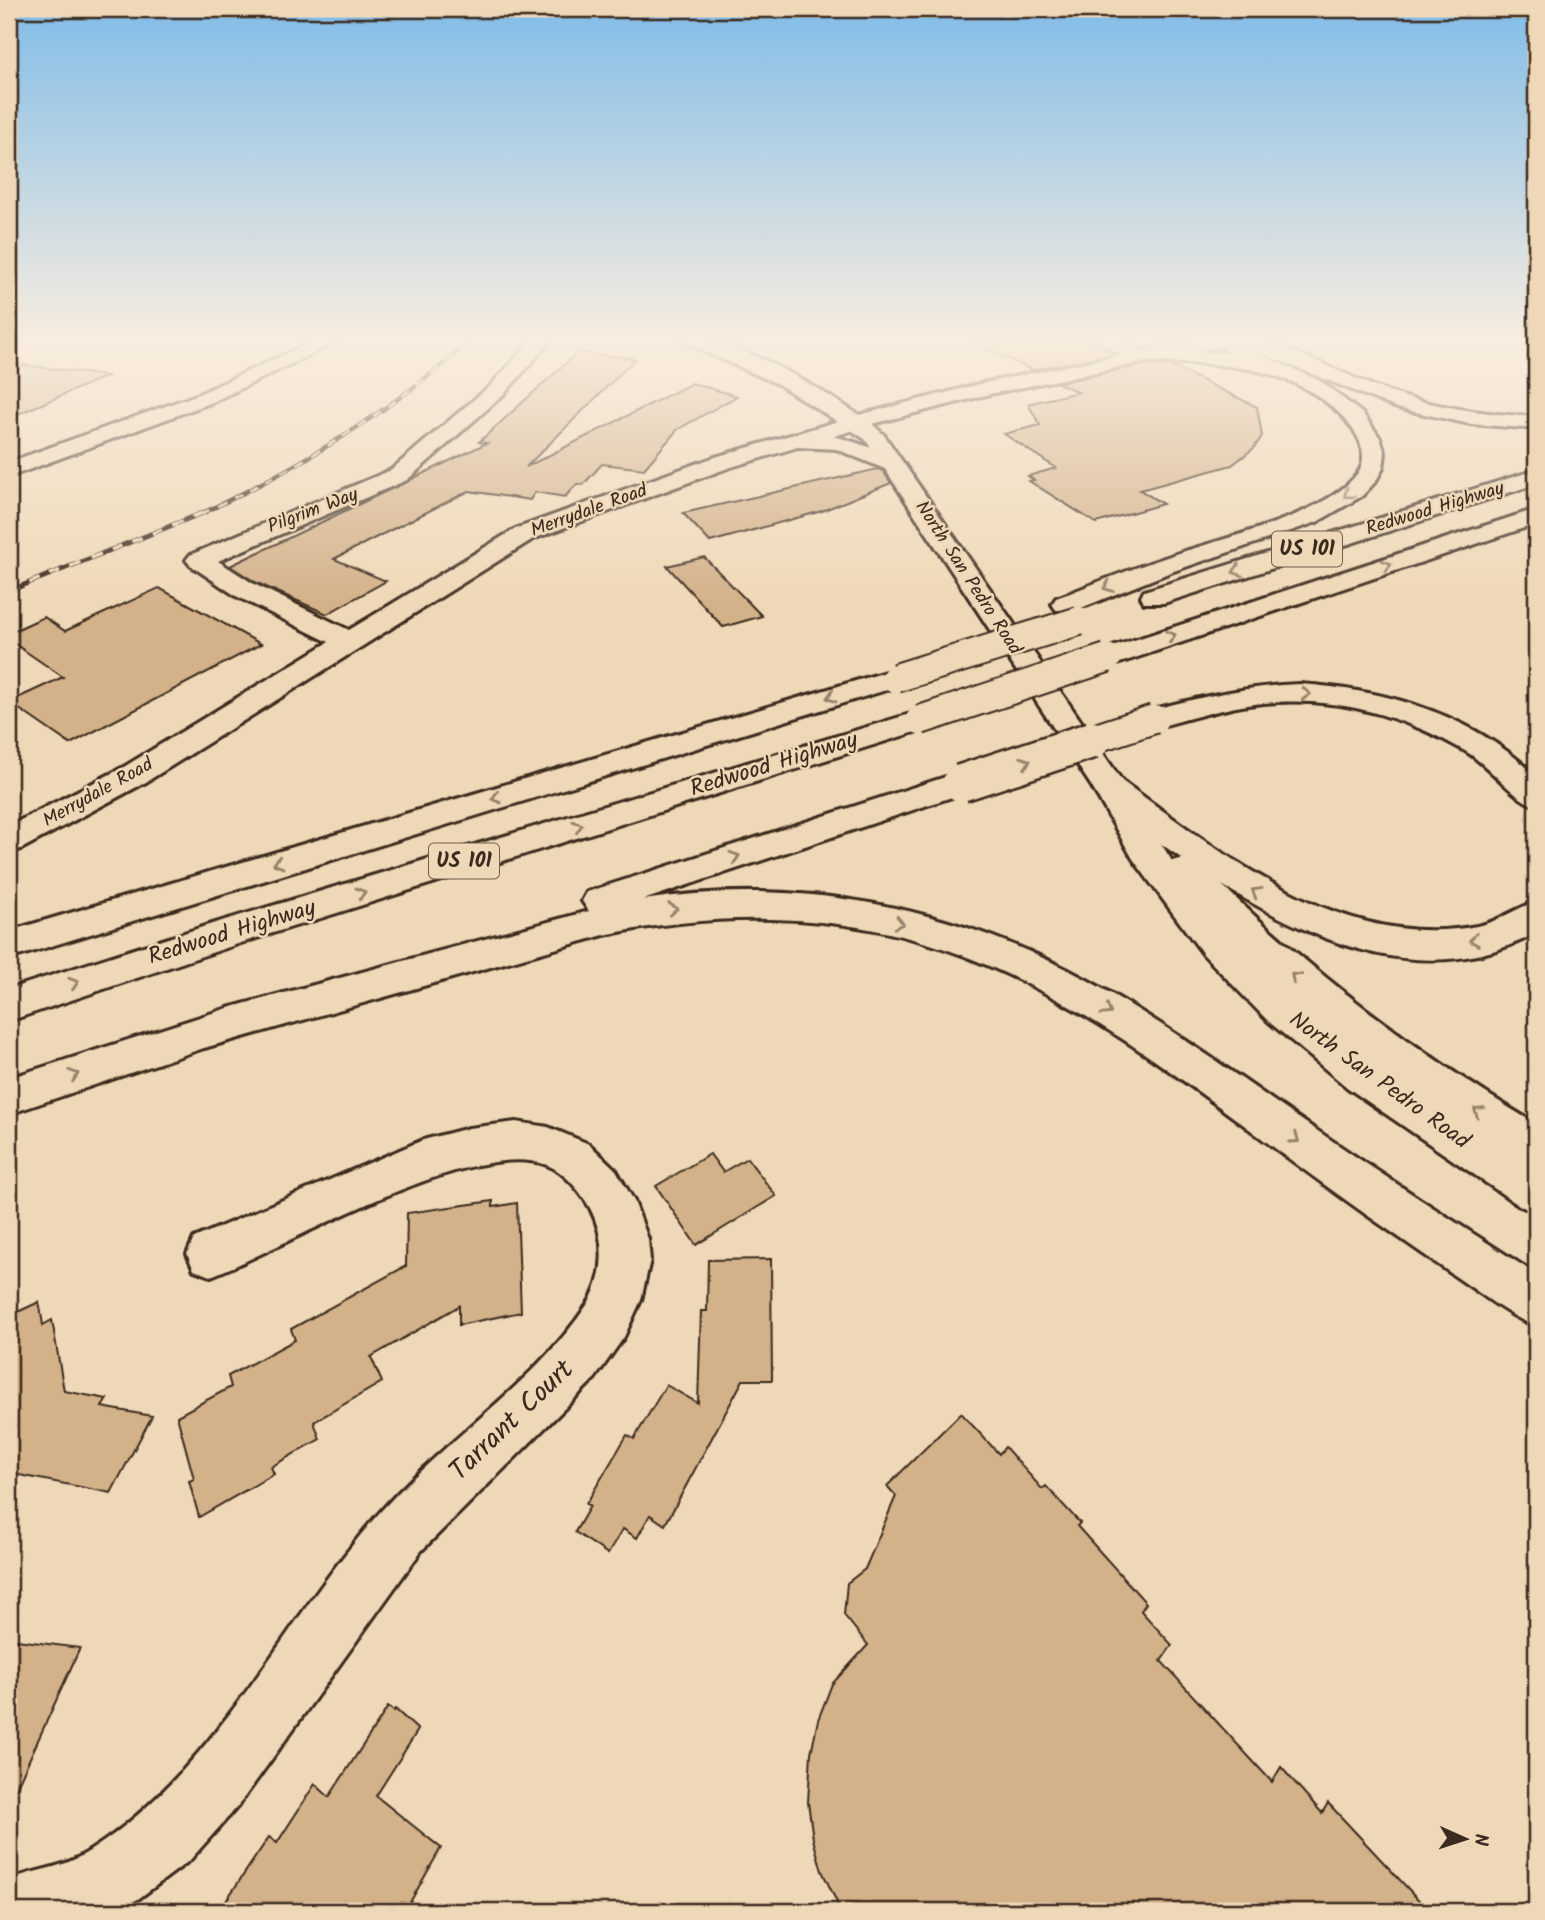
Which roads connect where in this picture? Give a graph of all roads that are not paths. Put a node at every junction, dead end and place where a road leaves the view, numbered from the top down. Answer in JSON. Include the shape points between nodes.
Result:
{"nodes":[{"id":1,"x":125,"y":428,"type":"edge"},
{"id":2,"x":454,"y":428,"type":"edge"},
{"id":3,"x":838,"y":428,"type":"edge"},
{"id":4,"x":863,"y":428,"type":"edge"},
{"id":5,"x":1363,"y":428,"type":"edge"},
{"id":6,"x":799,"y":440,"type":"junction"},
{"id":7,"x":9,"y":470,"type":"edge"},
{"id":8,"x":897,"y":470,"type":"junction"},
{"id":9,"x":1536,"y":477,"type":"edge"},
{"id":10,"x":1536,"y":516,"type":"edge"},
{"id":11,"x":1072,"y":612,"type":"junction"},
{"id":12,"x":348,"y":640,"type":"junction"},
{"id":13,"x":1110,"y":789,"type":"junction"},
{"id":14,"x":1536,"y":795,"type":"edge"},
{"id":15,"x":9,"y":842,"type":"edge"},
{"id":16,"x":1536,"y":915,"type":"edge"},
{"id":17,"x":9,"y":945,"type":"edge"},
{"id":18,"x":9,"y":1005,"type":"edge"},
{"id":19,"x":205,"y":1032,"type":"junction"},
{"id":20,"x":9,"y":1096,"type":"edge"},
{"id":21,"x":1528,"y":1171,"type":"edge"},
{"id":22,"x":211,"y":1254,"type":"dead end"},
{"id":23,"x":1536,"y":1302,"type":"edge"},
{"id":24,"x":17,"y":1911,"type":"edge"}],
"edges":[{"from":1,"to":7,"type":"main road"},
{"from":2,"to":12,"type":"main road","name":"Pilgrim Way","via":[[399,475],[200,560],[245,590]]},
{"from":3,"to":6,"type":"main road","name":"Merrydale Road"},
{"from":4,"to":8,"type":"main road","name":"North San Pedro Road"},
{"from":5,"to":11,"type":"main road","one_way":true,"via":[[1374,455],[1373,465],[1353,492],[1311,515]]},
{"from":6,"to":8,"type":"main road","via":[[848,445]]},
{"from":6,"to":12,"type":"main road","name":"Merrydale Road","via":[[720,463],[524,534]]},
{"from":8,"to":13,"type":"main road","name":"North San Pedro Road"},
{"from":9,"to":11,"type":"main road","name":"Redwood Highway","number":"US 101","one_way":true},
{"from":18,"to":10,"type":"main road","name":"Redwood Highway","number":"US 101","one_way":true,"bridge":true,"via":[[920,720]]},
{"from":11,"to":17,"type":"main road","name":"Redwood Highway","number":"US 101","one_way":true,"bridge":true,"via":[[897,678]]},
{"from":12,"to":15,"type":"main road","name":"Merrydale Road","via":[[134,775]]},
{"from":16,"to":13,"type":"main road","one_way":true,"via":[[1504,933],[1456,943],[1397,942],[1336,928],[1233,878]]},
{"from":13,"to":21,"type":"main road","name":"North San Pedro Road","via":[[1229,916],[1314,994],[1440,1087]]},
{"from":19,"to":14,"type":"main road","one_way":true,"bridge":true,"via":[[1154,719],[1263,694],[1305,693],[1402,711],[1463,738],[1508,768]]},
{"from":20,"to":19,"type":"main road","one_way":true},
{"from":19,"to":23,"type":"main road","one_way":true,"via":[[620,918],[691,907],[757,904],[864,915],[971,944],[1075,991]]},
{"from":22,"to":24,"type":"main road","name":"Tarrant Court","via":[[423,1160],[501,1142],[548,1146],[583,1164],[612,1203],[628,1251],[625,1281],[599,1333],[577,1360],[401,1531],[191,1809],[166,1836],[114,1875],[65,1901]]}]}
